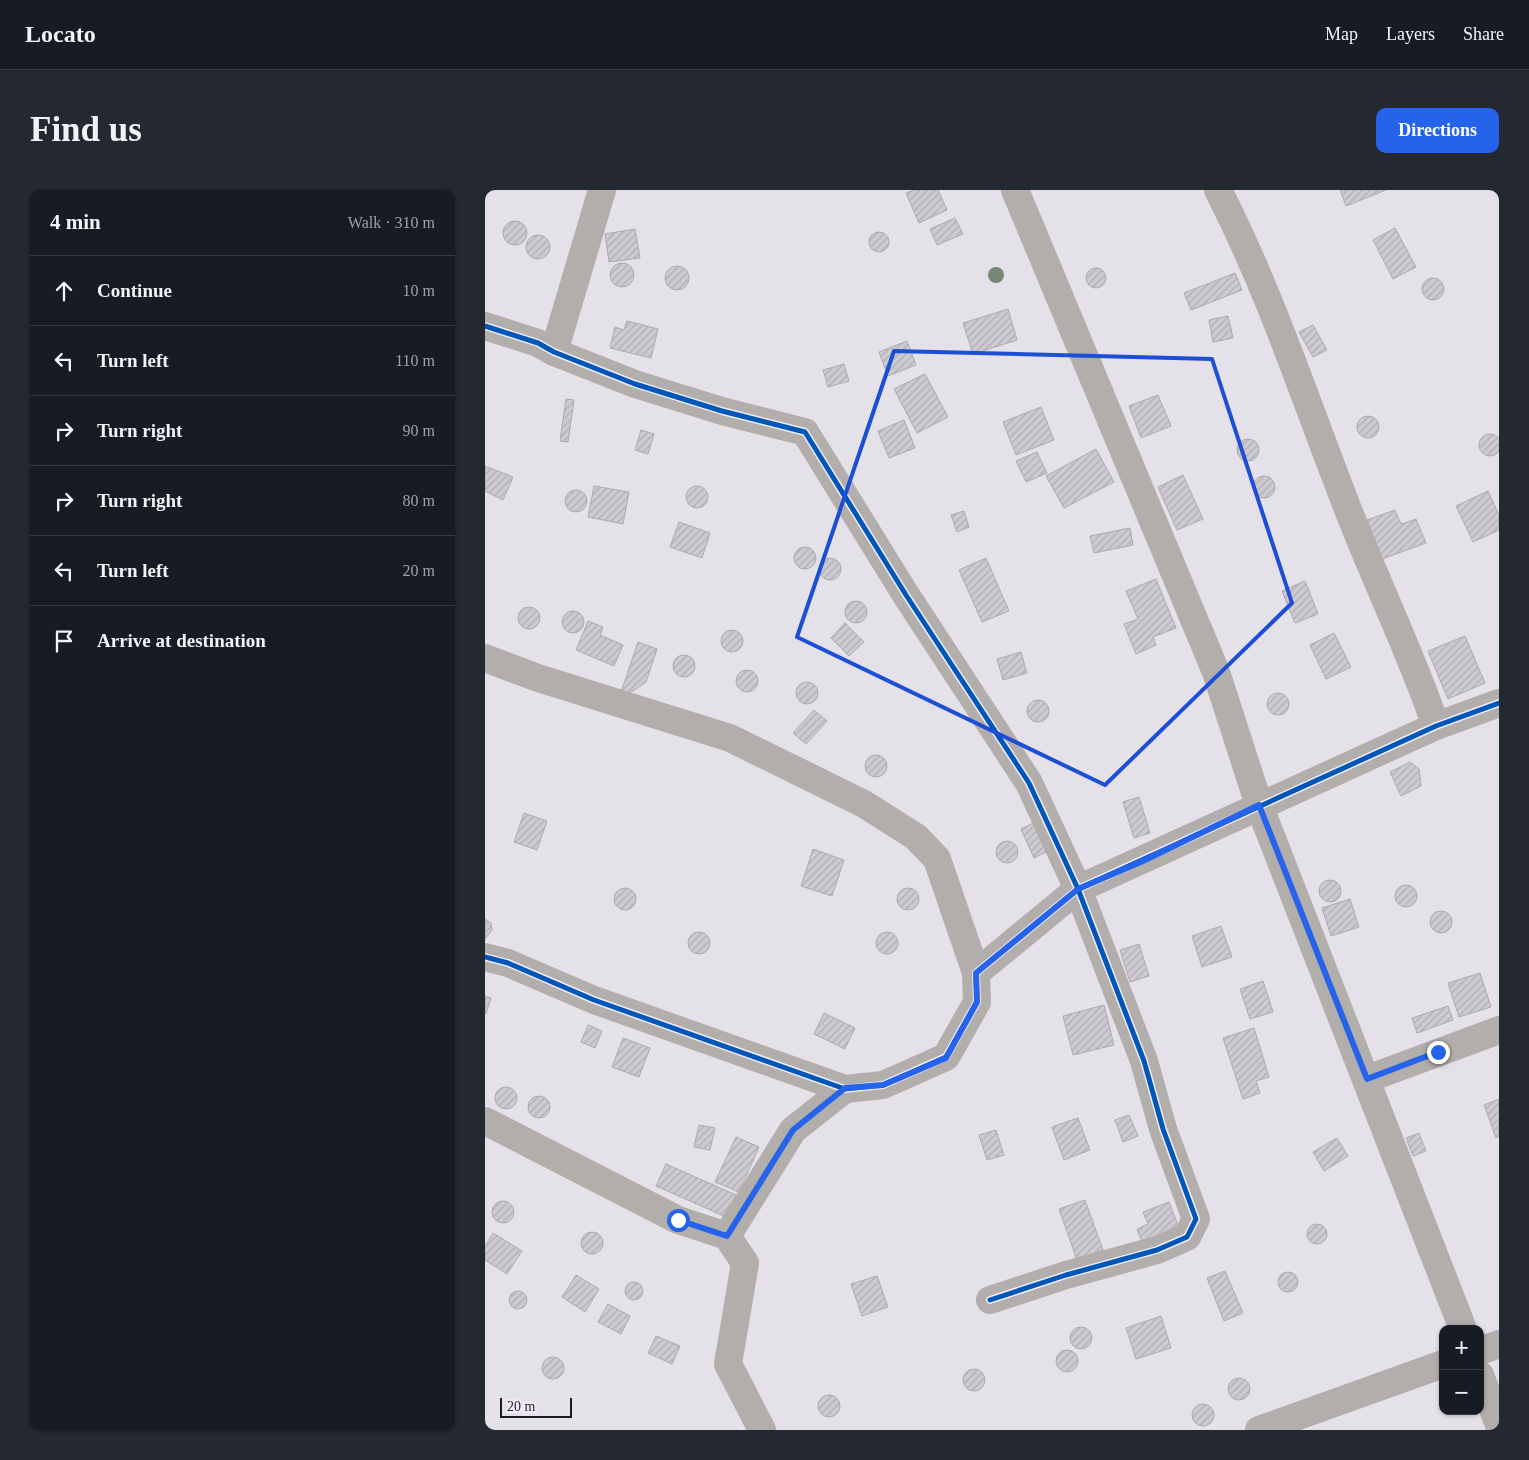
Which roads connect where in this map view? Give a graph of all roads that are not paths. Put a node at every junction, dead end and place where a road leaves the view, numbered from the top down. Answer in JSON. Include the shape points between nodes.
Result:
{"nodes":[{"id":1,"x":602,"y":190,"type":"edge"},
{"id":2,"x":1015,"y":190,"type":"edge"},
{"id":3,"x":1218,"y":190,"type":"edge"},
{"id":4,"x":485,"y":326,"type":"edge"},
{"id":5,"x":554,"y":352,"type":"junction"},
{"id":6,"x":485,"y":658,"type":"edge"},
{"id":7,"x":1499,"y":703,"type":"edge"},
{"id":8,"x":1436,"y":726,"type":"junction"},
{"id":9,"x":1259,"y":805,"type":"junction"},
{"id":10,"x":1078,"y":889,"type":"junction"},
{"id":11,"x":485,"y":957,"type":"edge"},
{"id":12,"x":976,"y":973,"type":"junction"},
{"id":13,"x":1499,"y":1030,"type":"edge"},
{"id":14,"x":1367,"y":1079,"type":"junction"},
{"id":15,"x":845,"y":1088,"type":"junction"},
{"id":16,"x":485,"y":1122,"type":"edge"},
{"id":17,"x":727,"y":1236,"type":"junction"},
{"id":18,"x":990,"y":1300,"type":"dead end"},
{"id":19,"x":1461,"y":1325,"type":"edge"},
{"id":20,"x":1499,"y":1344,"type":"edge"},
{"id":21,"x":1484,"y":1350,"type":"edge"},
{"id":22,"x":1439,"y":1366,"type":"edge"},
{"id":23,"x":1484,"y":1386,"type":"edge"},
{"id":24,"x":1288,"y":1425,"type":"edge"},
{"id":25,"x":1499,"y":1425,"type":"edge"},
{"id":26,"x":762,"y":1430,"type":"edge"},
{"id":27,"x":1259,"y":1430,"type":"edge"}],
"edges":[{"from":1,"to":5,"type":"street"},
{"from":2,"to":9,"type":"street","via":[[1216,672]]},
{"from":3,"to":8,"type":"street","via":[[1255,270],[1349,514],[1415,668]]},
{"from":4,"to":5,"type":"street","via":[[538,343]]},
{"from":5,"to":10,"type":"street","via":[[635,384],[805,432],[906,595],[1029,782]]},
{"from":6,"to":12,"type":"street","via":[[538,678],[731,738],[864,804],[909,832],[937,859]]},
{"from":7,"to":8,"type":"street"},
{"from":8,"to":9,"type":"street"},
{"from":9,"to":10,"type":"street"},
{"from":9,"to":14,"type":"street"},
{"from":10,"to":12,"type":"street"},
{"from":10,"to":18,"type":"street","via":[[1144,1061],[1163,1129],[1196,1219],[1187,1237],[1157,1250]]},
{"from":11,"to":15,"type":"street","via":[[508,963],[631,1014]]},
{"from":12,"to":15,"type":"street","via":[[977,1002],[946,1058],[883,1085]]},
{"from":13,"to":14,"type":"street"},
{"from":14,"to":19,"type":"street"},
{"from":15,"to":17,"type":"street","via":[[793,1130]]},
{"from":16,"to":17,"type":"street","via":[[678,1220]]},
{"from":17,"to":26,"type":"street","via":[[745,1263],[728,1364]]},
{"from":20,"to":21,"type":"street"},
{"from":22,"to":24,"type":"street"},
{"from":23,"to":25,"type":"street"},
{"from":24,"to":27,"type":"street"}]}
